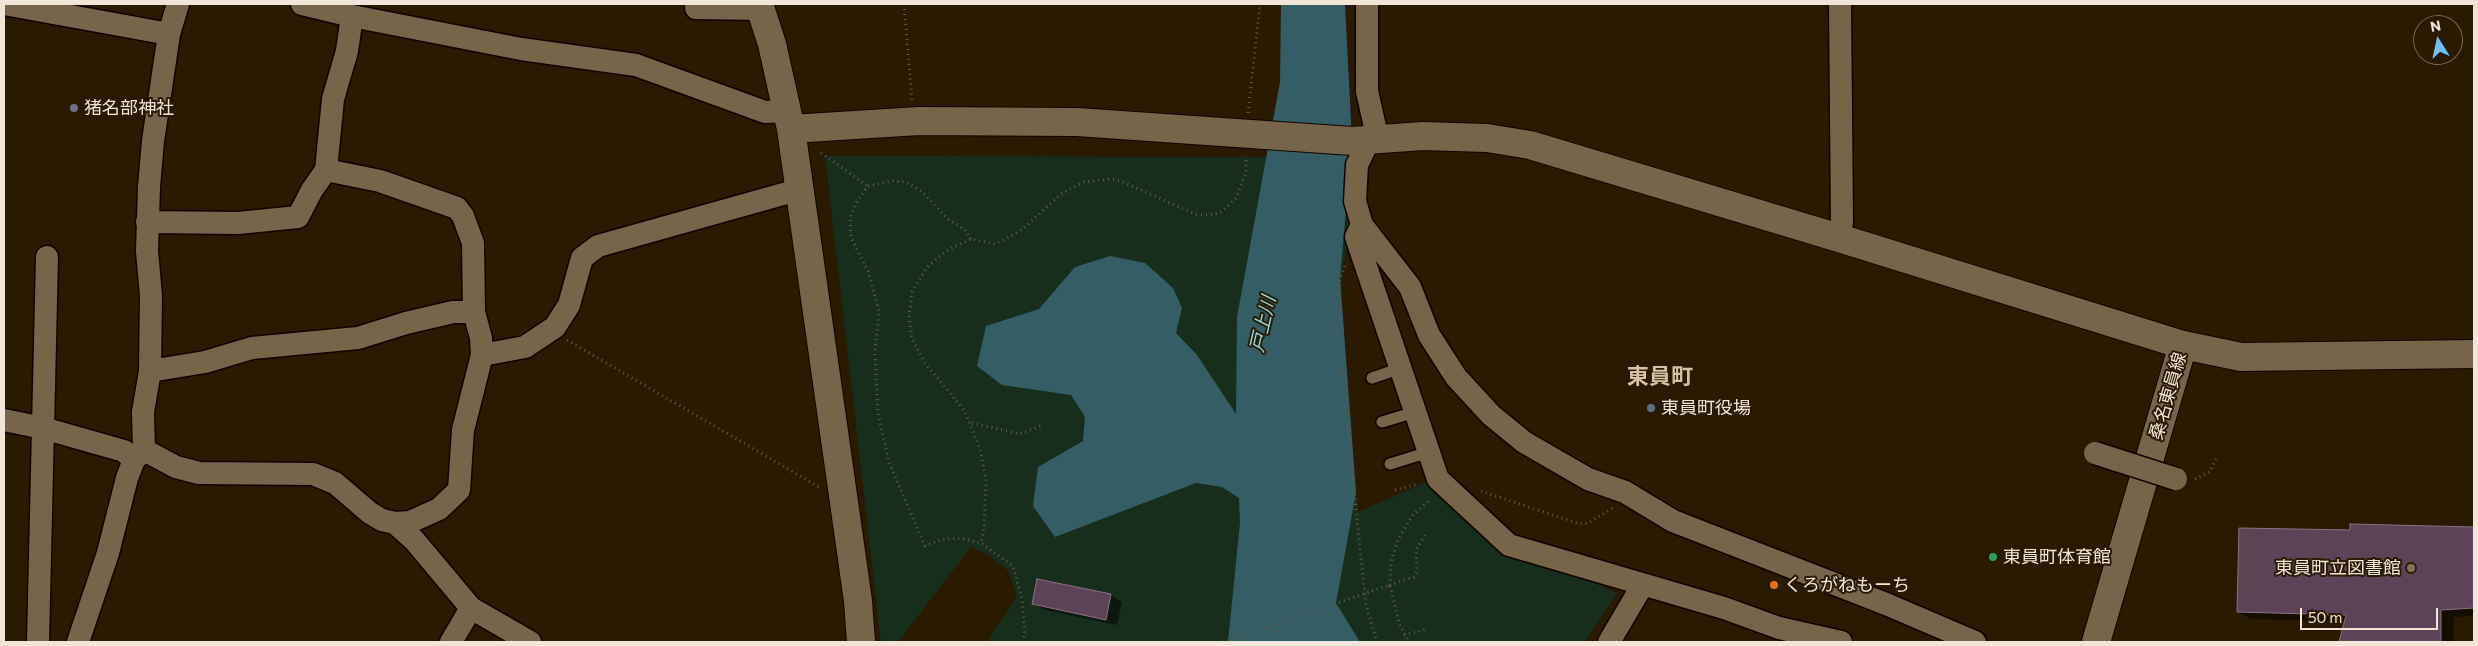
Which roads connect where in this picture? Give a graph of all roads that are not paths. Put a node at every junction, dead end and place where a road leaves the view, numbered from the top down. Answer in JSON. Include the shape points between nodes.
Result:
{"nodes":[{"id":1,"x":4,"y":4,"type":"edge"},
{"id":2,"x":178,"y":4,"type":"edge"},
{"id":3,"x":302,"y":4,"type":"edge"},
{"id":4,"x":1840,"y":4,"type":"edge"},
{"id":5,"x":1372,"y":5,"type":"edge"},
{"id":6,"x":760,"y":7,"type":"edge"},
{"id":7,"x":696,"y":8,"type":"dead end"},
{"id":8,"x":358,"y":13,"type":"edge"},
{"id":9,"x":169,"y":34,"type":"junction"},
{"id":10,"x":789,"y":120,"type":"junction"},
{"id":11,"x":1360,"y":141,"type":"junction"},
{"id":12,"x":326,"y":170,"type":"junction"},
{"id":13,"x":801,"y":189,"type":"junction"},
{"id":14,"x":147,"y":222,"type":"junction"},
{"id":15,"x":1359,"y":231,"type":"junction"},
{"id":16,"x":1839,"y":238,"type":"junction"},
{"id":17,"x":47,"y":257,"type":"dead end"},
{"id":18,"x":474,"y":312,"type":"junction"},
{"id":19,"x":2183,"y":345,"type":"junction"},
{"id":20,"x":2474,"y":354,"type":"edge"},
{"id":21,"x":482,"y":355,"type":"junction"},
{"id":22,"x":1401,"y":368,"type":"junction"},
{"id":23,"x":150,"y":371,"type":"junction"},
{"id":24,"x":1372,"y":378,"type":"dead end"},
{"id":25,"x":1415,"y":412,"type":"junction"},
{"id":26,"x":4,"y":420,"type":"edge"},
{"id":27,"x":1382,"y":422,"type":"dead end"},
{"id":28,"x":43,"y":428,"type":"junction"},
{"id":29,"x":1429,"y":452,"type":"junction"},
{"id":30,"x":2095,"y":453,"type":"dead end"},
{"id":31,"x":139,"y":455,"type":"junction"},
{"id":32,"x":1390,"y":464,"type":"dead end"},
{"id":33,"x":2176,"y":479,"type":"road end"},
{"id":34,"x":395,"y":523,"type":"junction"},
{"id":35,"x":1642,"y":586,"type":"junction"},
{"id":36,"x":471,"y":608,"type":"junction"},
{"id":37,"x":38,"y":642,"type":"edge"},
{"id":38,"x":78,"y":642,"type":"edge"},
{"id":39,"x":451,"y":642,"type":"edge"},
{"id":40,"x":530,"y":642,"type":"edge"},
{"id":41,"x":860,"y":642,"type":"edge"},
{"id":42,"x":1609,"y":642,"type":"edge"},
{"id":43,"x":1841,"y":642,"type":"edge"},
{"id":44,"x":1975,"y":642,"type":"edge"},
{"id":45,"x":2096,"y":642,"type":"edge"}],
"edges":[{"from":1,"to":9,"type":"street"},
{"from":2,"to":9,"type":"street"},
{"from":3,"to":8,"type":"street"},
{"from":4,"to":16,"type":"street","via":[[1842,222]]},
{"from":5,"to":11,"type":"street","via":[[1367,91],[1375,127]]},
{"from":6,"to":7,"type":"street"},
{"from":6,"to":10,"type":"street"},
{"from":8,"to":10,"type":"street","via":[[520,49],[636,65]]},
{"from":8,"to":12,"type":"street","via":[[333,99]]},
{"from":9,"to":14,"type":"street","via":[[154,140]]},
{"from":10,"to":11,"type":"street","via":[[1077,122]]},
{"from":10,"to":13,"type":"street"},
{"from":11,"to":15,"type":"street","via":[[1355,201]]},
{"from":11,"to":16,"type":"street","via":[[1423,136],[1478,138],[1530,145]]},
{"from":12,"to":14,"type":"street","via":[[298,218],[238,223]]},
{"from":12,"to":18,"type":"street","via":[[380,181],[457,208],[473,244]]},
{"from":13,"to":21,"type":"street","via":[[598,246],[582,258],[569,304],[554,327],[525,347]]},
{"from":13,"to":41,"type":"street","via":[[844,495]]},
{"from":14,"to":23,"type":"street","via":[[151,296]]},
{"from":15,"to":22,"type":"street"},
{"from":15,"to":44,"type":"street","via":[[1410,287],[1430,335],[1456,377],[1491,414],[1524,442],[1588,479],[1625,492],[1673,521]]},
{"from":16,"to":19,"type":"street"},
{"from":17,"to":28,"type":"street"},
{"from":18,"to":21,"type":"street"},
{"from":18,"to":23,"type":"street","via":[[453,312],[358,338],[252,348],[205,362]]},
{"from":19,"to":20,"type":"street","name":"桑名東員線","via":[[2240,357]]},
{"from":19,"to":45,"type":"street","name":"桑名東員線"},
{"from":21,"to":34,"type":"street","via":[[463,430],[459,490],[439,509],[410,522]]},
{"from":22,"to":24,"type":"lane"},
{"from":22,"to":25,"type":"street"},
{"from":23,"to":31,"type":"street"},
{"from":25,"to":27,"type":"lane"},
{"from":25,"to":29,"type":"street"},
{"from":26,"to":28,"type":"street"},
{"from":28,"to":31,"type":"street"},
{"from":28,"to":37,"type":"street"},
{"from":29,"to":32,"type":"lane"},
{"from":29,"to":35,"type":"street","via":[[1438,478],[1508,545]]},
{"from":30,"to":33,"type":"street","bridge":true},
{"from":31,"to":34,"type":"street","via":[[200,474],[313,474],[336,484],[370,514]]},
{"from":31,"to":38,"type":"street","via":[[128,478]]},
{"from":34,"to":36,"type":"street","via":[[414,540]]},
{"from":35,"to":42,"type":"street"},
{"from":35,"to":43,"type":"street","via":[[1724,608],[1779,628]]},
{"from":36,"to":39,"type":"street"},
{"from":36,"to":40,"type":"street"}]}
